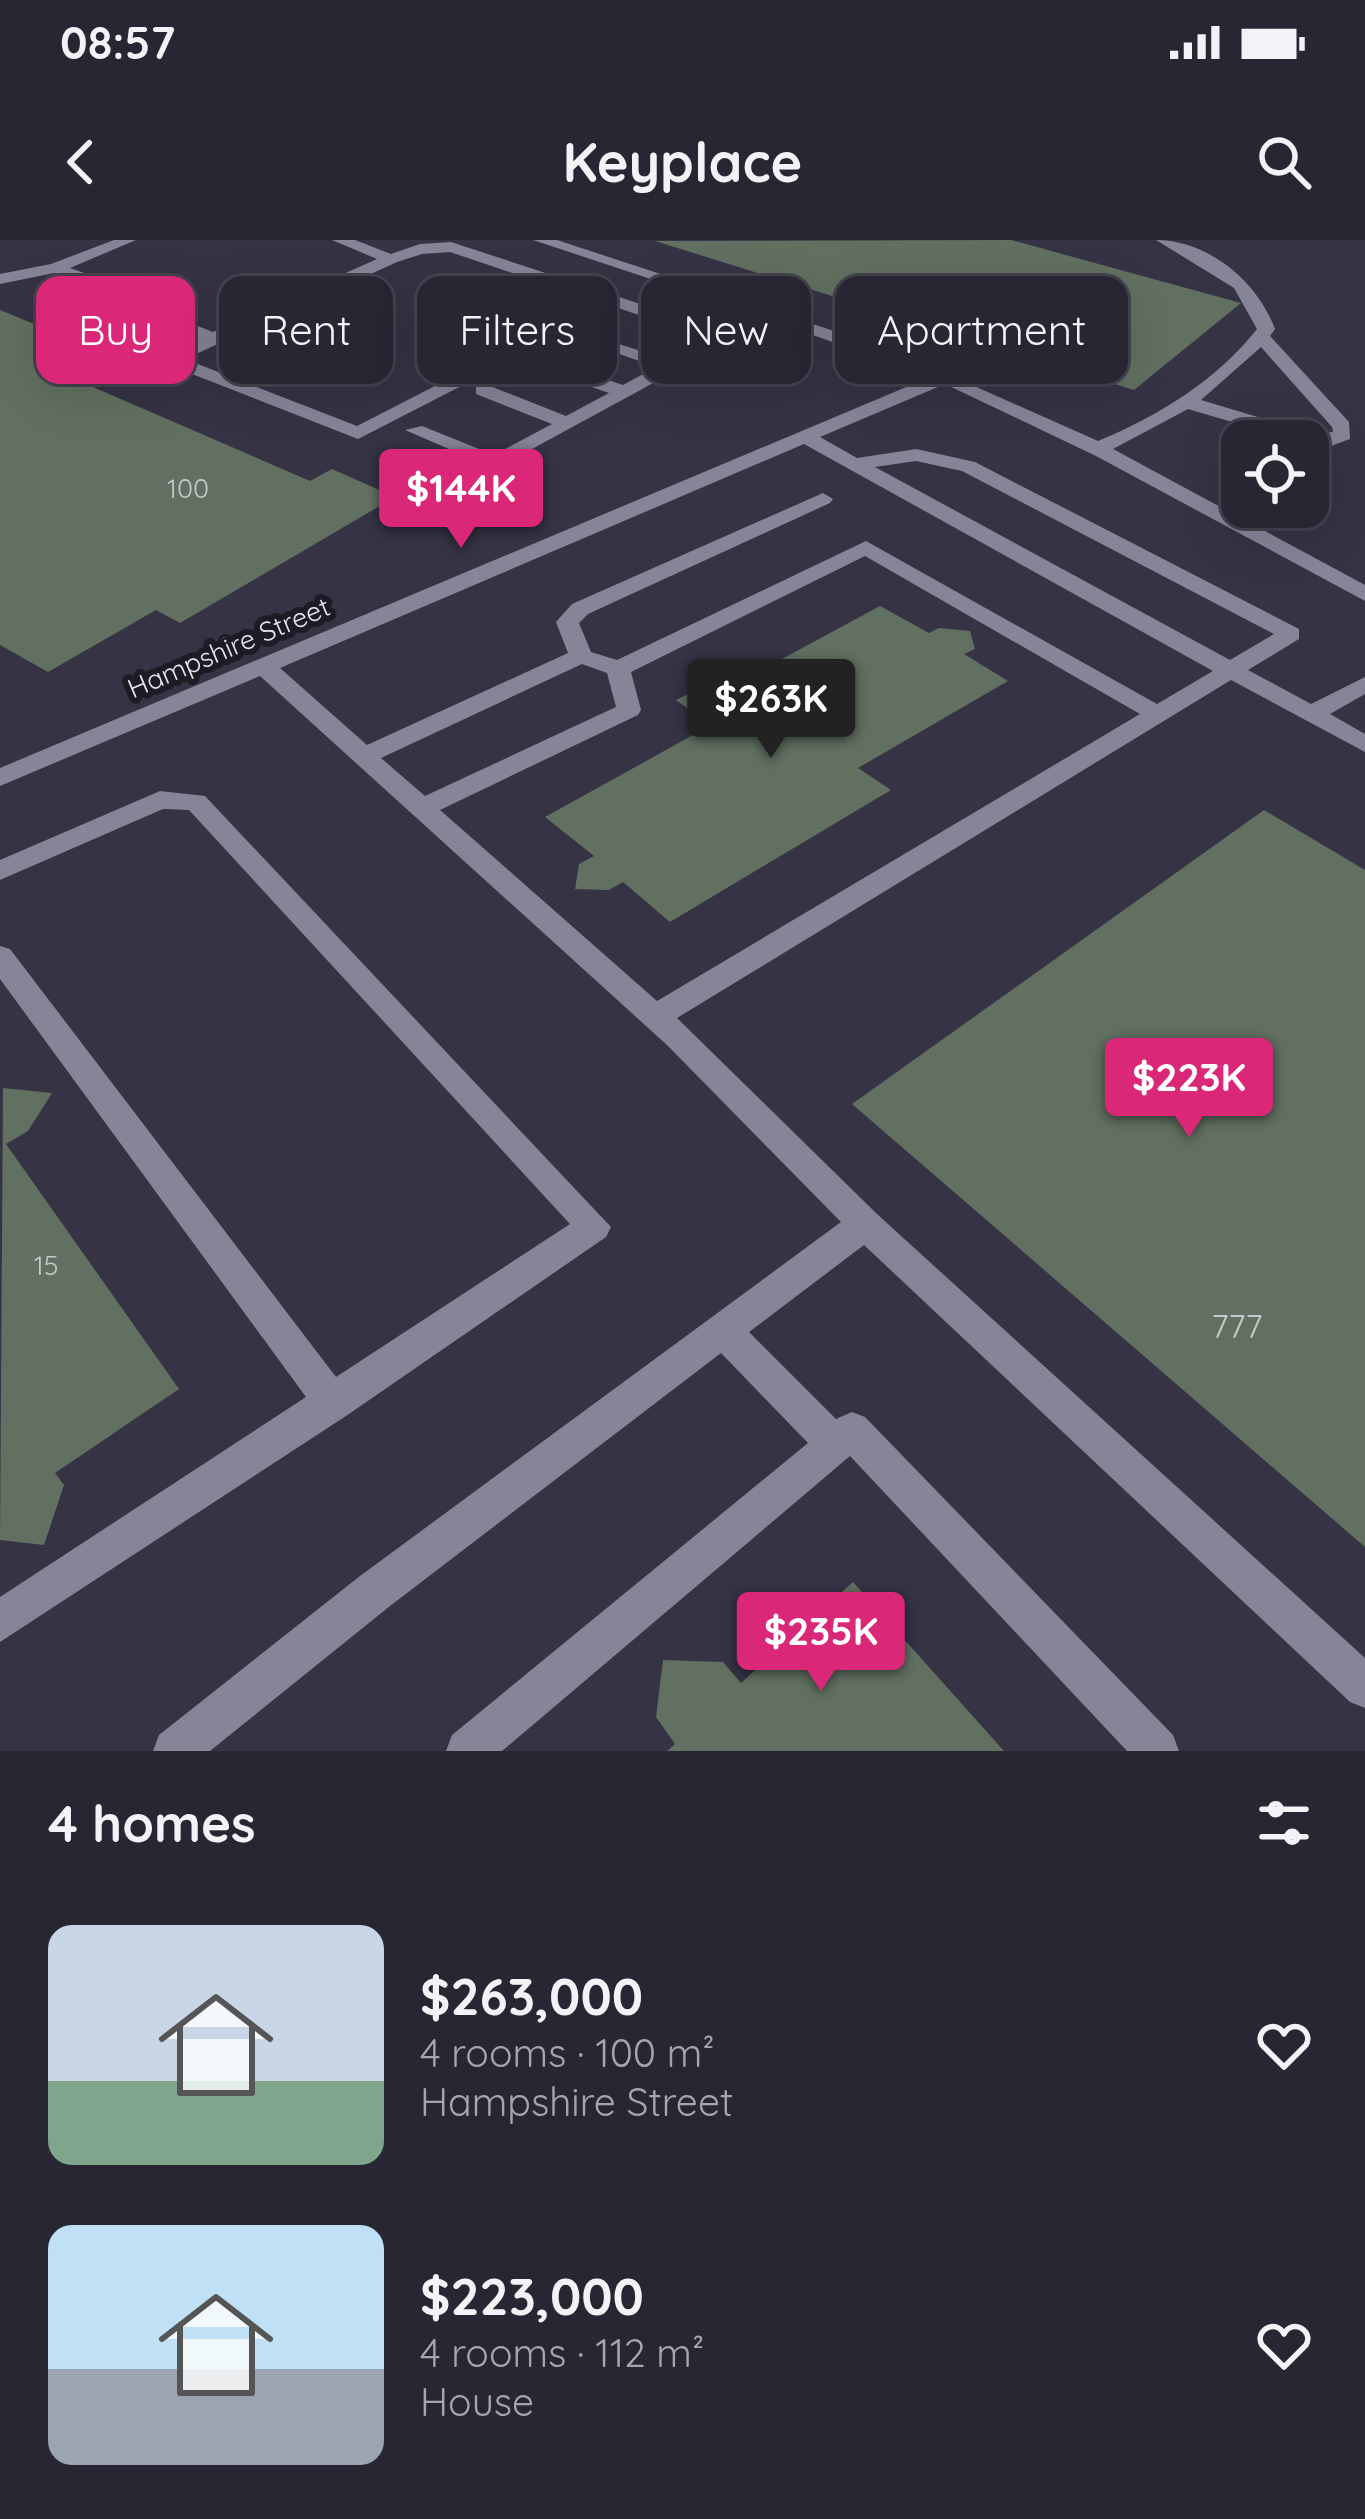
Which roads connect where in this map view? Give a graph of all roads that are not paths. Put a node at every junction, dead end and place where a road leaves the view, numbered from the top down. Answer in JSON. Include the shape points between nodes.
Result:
{"nodes":[{"id":1,"x":128,"y":240,"type":"edge"},
{"id":2,"x":340,"y":240,"type":"edge"},
{"id":3,"x":541,"y":240,"type":"edge"},
{"id":4,"x":1164,"y":240,"type":"edge"},
{"id":5,"x":391,"y":259,"type":"junction"},
{"id":6,"x":55,"y":268,"type":"junction"},
{"id":7,"x":537,"y":276,"type":"edge"},
{"id":8,"x":653,"y":276,"type":"edge"},
{"id":9,"x":0,"y":279,"type":"edge"},
{"id":10,"x":1261,"y":337,"type":"junction"},
{"id":11,"x":213,"y":338,"type":"junction"},
{"id":12,"x":641,"y":383,"type":"edge"},
{"id":13,"x":454,"y":384,"type":"edge"},
{"id":14,"x":601,"y":384,"type":"edge"},
{"id":15,"x":928,"y":384,"type":"edge"},
{"id":16,"x":959,"y":384,"type":"edge"},
{"id":17,"x":483,"y":390,"type":"dead end"},
{"id":18,"x":624,"y":392,"type":"junction"},
{"id":19,"x":1183,"y":400,"type":"junction"},
{"id":20,"x":567,"y":423,"type":"junction"},
{"id":21,"x":416,"y":430,"type":"dead end"},
{"id":22,"x":805,"y":436,"type":"junction"},
{"id":23,"x":1094,"y":450,"type":"junction"},
{"id":24,"x":854,"y":464,"type":"junction"},
{"id":25,"x":824,"y":499,"type":"dead end"},
{"id":26,"x":1365,"y":594,"type":"edge"},
{"id":27,"x":581,"y":656,"type":"junction"},
{"id":28,"x":263,"y":666,"type":"junction"},
{"id":29,"x":618,"y":669,"type":"junction"},
{"id":30,"x":1231,"y":672,"type":"junction"},
{"id":31,"x":1365,"y":684,"type":"edge"},
{"id":32,"x":1160,"y":715,"type":"junction"},
{"id":33,"x":1311,"y":715,"type":"junction"},
{"id":34,"x":1365,"y":744,"type":"edge"},
{"id":35,"x":364,"y":756,"type":"junction"},
{"id":36,"x":0,"y":778,"type":"edge"},
{"id":37,"x":422,"y":808,"type":"junction"},
{"id":38,"x":0,"y":871,"type":"edge"},
{"id":39,"x":0,"y":957,"type":"edge"},
{"id":40,"x":655,"y":1017,"type":"junction"},
{"id":41,"x":865,"y":1224,"type":"junction"},
{"id":42,"x":723,"y":1330,"type":"junction"},
{"id":43,"x":333,"y":1404,"type":"junction"},
{"id":44,"x":835,"y":1444,"type":"junction"},
{"id":45,"x":0,"y":1621,"type":"edge"},
{"id":46,"x":1365,"y":1687,"type":"edge"},
{"id":47,"x":176,"y":1751,"type":"edge"},
{"id":48,"x":468,"y":1751,"type":"edge"},
{"id":49,"x":1157,"y":1751,"type":"edge"}],
"edges":[{"from":1,"to":6,"type":"street"},
{"from":2,"to":5,"type":"street"},
{"from":3,"to":8,"type":"street"},
{"from":4,"to":10,"type":"street","via":[[1216,265],[1259,302]]},
{"from":5,"to":7,"type":"street","via":[[451,247]]},
{"from":5,"to":11,"type":"street"},
{"from":6,"to":9,"type":"street"},
{"from":6,"to":11,"type":"street","via":[[158,305],[159,317]]},
{"from":10,"to":19,"type":"street"},
{"from":10,"to":19,"type":"street","via":[[1343,435],[1310,440]]},
{"from":11,"to":13,"type":"street","via":[[170,359],[358,433]]},
{"from":12,"to":18,"type":"street"},
{"from":14,"to":18,"type":"street"},
{"from":15,"to":22,"type":"street","name":"Hampshire Street"},
{"from":16,"to":23,"type":"street"},
{"from":17,"to":20,"type":"street"},
{"from":18,"to":20,"type":"street"},
{"from":19,"to":23,"type":"street","via":[[1135,434]]},
{"from":20,"to":21,"type":"street","via":[[495,463]]},
{"from":22,"to":24,"type":"street"},
{"from":22,"to":28,"type":"street","name":"Hampshire Street"},
{"from":23,"to":26,"type":"street"},
{"from":24,"to":30,"type":"street"},
{"from":24,"to":30,"type":"street","via":[[916,455],[968,466],[1291,634]]},
{"from":25,"to":27,"type":"street","via":[[580,609],[567,622]]},
{"from":27,"to":29,"type":"street"},
{"from":27,"to":35,"type":"street"},
{"from":28,"to":35,"type":"street"},
{"from":28,"to":36,"type":"street","name":"Hampshire Street"},
{"from":29,"to":32,"type":"street","via":[[866,547]]},
{"from":29,"to":37,"type":"street","via":[[629,710]]},
{"from":30,"to":32,"type":"street"},
{"from":30,"to":33,"type":"street"},
{"from":31,"to":33,"type":"street"},
{"from":32,"to":40,"type":"street"},
{"from":33,"to":34,"type":"street"},
{"from":35,"to":37,"type":"street"},
{"from":37,"to":40,"type":"street"},
{"from":38,"to":43,"type":"street","via":[[160,800],[196,802],[594,1228]]},
{"from":39,"to":43,"type":"street"},
{"from":40,"to":41,"type":"street"},
{"from":41,"to":42,"type":"street"},
{"from":41,"to":46,"type":"street"},
{"from":42,"to":44,"type":"street"},
{"from":42,"to":47,"type":"street"},
{"from":43,"to":45,"type":"street"},
{"from":44,"to":48,"type":"street"},
{"from":44,"to":49,"type":"street","via":[[852,1430]]}]}
